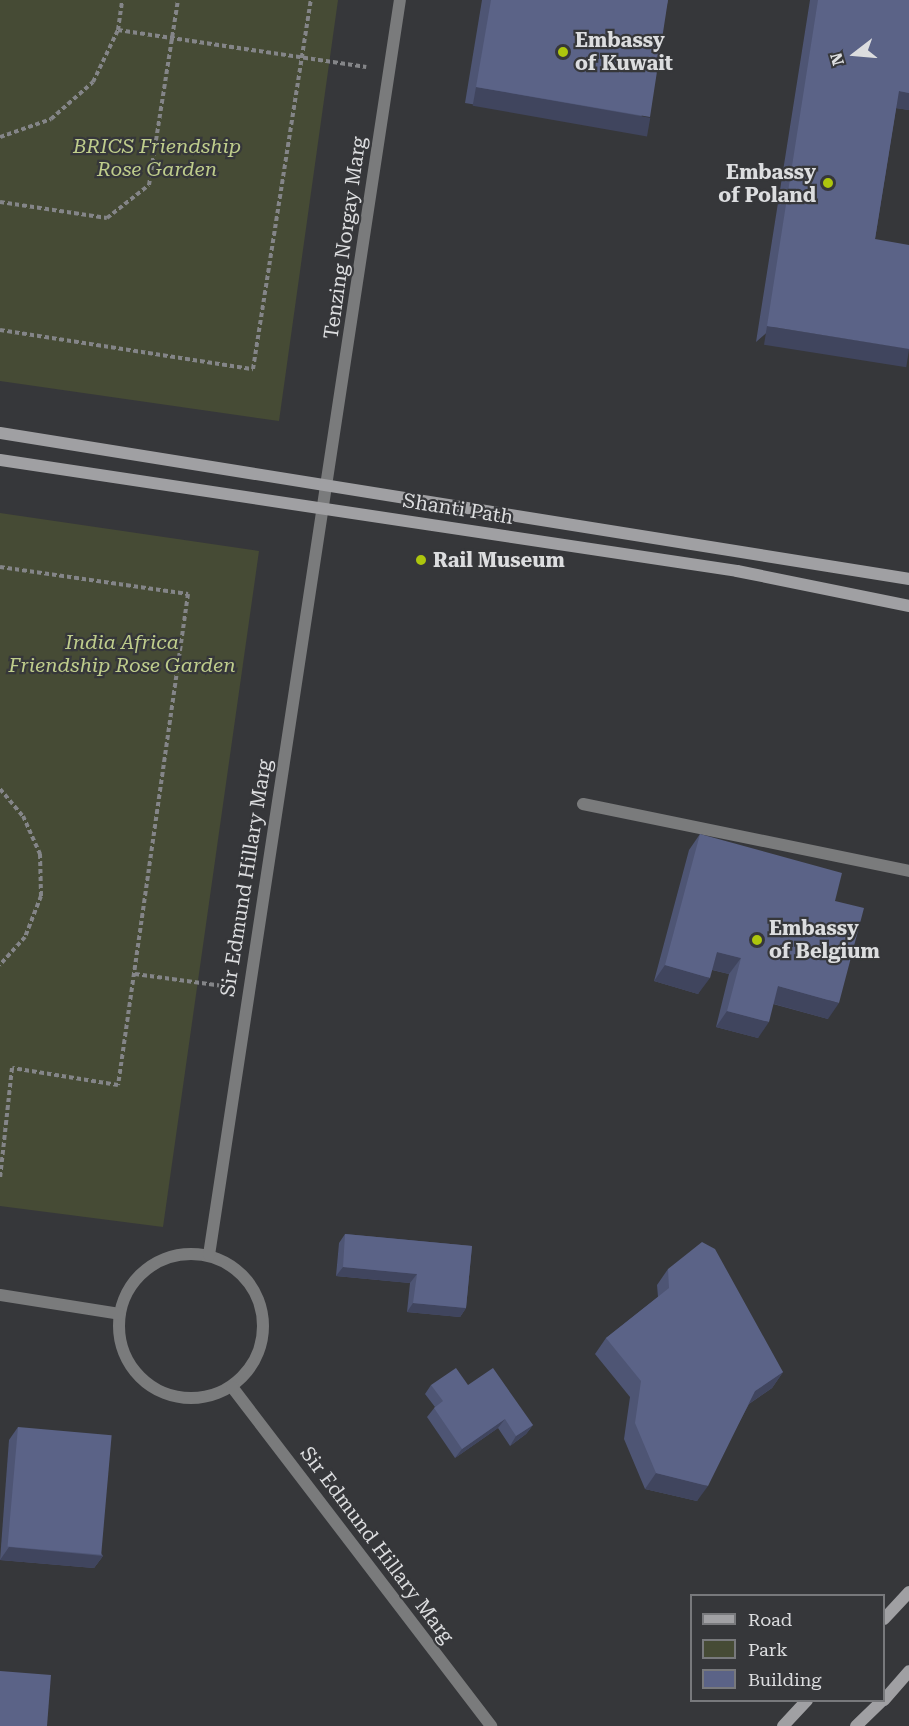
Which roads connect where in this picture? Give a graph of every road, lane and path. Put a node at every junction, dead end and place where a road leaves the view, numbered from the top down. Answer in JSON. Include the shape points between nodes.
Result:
{"nodes":[{"id":1,"x":122,"y":0,"type":"edge"},
{"id":2,"x":178,"y":0,"type":"edge"},
{"id":3,"x":311,"y":0,"type":"edge"},
{"id":4,"x":400,"y":0,"type":"edge"},
{"id":5,"x":118,"y":30,"type":"junction"},
{"id":6,"x":172,"y":38,"type":"junction"},
{"id":7,"x":302,"y":58,"type":"junction"},
{"id":8,"x":390,"y":70,"type":"junction"},
{"id":9,"x":0,"y":137,"type":"edge"},
{"id":10,"x":0,"y":202,"type":"edge"},
{"id":11,"x":0,"y":330,"type":"edge"},
{"id":12,"x":0,"y":433,"type":"edge"},
{"id":13,"x":0,"y":460,"type":"edge"},
{"id":14,"x":328,"y":483,"type":"junction"},
{"id":15,"x":324,"y":508,"type":"junction"},
{"id":16,"x":0,"y":567,"type":"edge"},
{"id":17,"x":909,"y":579,"type":"edge"},
{"id":18,"x":909,"y":606,"type":"edge"},
{"id":19,"x":0,"y":789,"type":"edge"},
{"id":20,"x":583,"y":804,"type":"dead end"},
{"id":21,"x":909,"y":871,"type":"edge"},
{"id":22,"x":0,"y":965,"type":"edge"},
{"id":23,"x":135,"y":974,"type":"junction"},
{"id":24,"x":248,"y":989,"type":"junction"},
{"id":25,"x":0,"y":1178,"type":"edge"},
{"id":26,"x":209,"y":1255,"type":"junction"},
{"id":27,"x":0,"y":1295,"type":"edge"},
{"id":28,"x":120,"y":1314,"type":"junction"},
{"id":29,"x":232,"y":1388,"type":"junction"},
{"id":30,"x":909,"y":1592,"type":"edge"},
{"id":31,"x":885,"y":1618,"type":"edge"},
{"id":32,"x":909,"y":1671,"type":"edge"},
{"id":33,"x":885,"y":1698,"type":"edge"},
{"id":34,"x":806,"y":1702,"type":"edge"},
{"id":35,"x":881,"y":1702,"type":"edge"},
{"id":36,"x":491,"y":1726,"type":"edge"},
{"id":37,"x":783,"y":1726,"type":"edge"},
{"id":38,"x":856,"y":1726,"type":"edge"}],
"edges":[{"from":1,"to":5,"type":"path"},
{"from":2,"to":6,"type":"path"},
{"from":3,"to":7,"type":"path"},
{"from":4,"to":8,"type":"street","name":"Tenzing Norgay Marg"},
{"from":5,"to":6,"type":"path"},
{"from":5,"to":9,"type":"path","via":[[93,82],[74,102],[51,119]]},
{"from":6,"to":7,"type":"path"},
{"from":6,"to":10,"type":"path","via":[[149,185],[107,218]]},
{"from":7,"to":8,"type":"path"},
{"from":7,"to":11,"type":"path","via":[[254,369]]},
{"from":8,"to":14,"type":"street","name":"Tenzing Norgay Marg"},
{"from":12,"to":14,"type":"main road","name":"Shanti Path"},
{"from":13,"to":15,"type":"main road","name":"Shanti Path"},
{"from":14,"to":15,"type":"street","name":"Tenzing Norgay Marg"},
{"from":14,"to":17,"type":"main road","name":"Shanti Path"},
{"from":15,"to":18,"type":"main road","name":"Shanti Path","via":[[737,571]]},
{"from":15,"to":24,"type":"street","name":"Sir Edmund Hillary Marg"},
{"from":16,"to":23,"type":"path","via":[[188,594]]},
{"from":19,"to":22,"type":"path","via":[[23,816],[40,854],[41,896],[25,938]]},
{"from":20,"to":21,"type":"street"},
{"from":23,"to":24,"type":"path"},
{"from":23,"to":25,"type":"path","via":[[118,1085],[12,1068]]},
{"from":24,"to":26,"type":"street","name":"Sir Edmund Hillary Marg"},
{"from":26,"to":28,"type":"street","via":[[162,1259],[127,1291]]},
{"from":26,"to":29,"type":"street","via":[[248,1281],[264,1326],[257,1356]]},
{"from":27,"to":28,"type":"street"},
{"from":28,"to":29,"type":"street","via":[[128,1361],[162,1393],[210,1397]]},
{"from":29,"to":36,"type":"street","name":"Sir Edmund Hillary Marg"},
{"from":30,"to":31,"type":"main road"},
{"from":32,"to":33,"type":"main road"},
{"from":34,"to":37,"type":"main road"},
{"from":35,"to":38,"type":"main road"}]}
